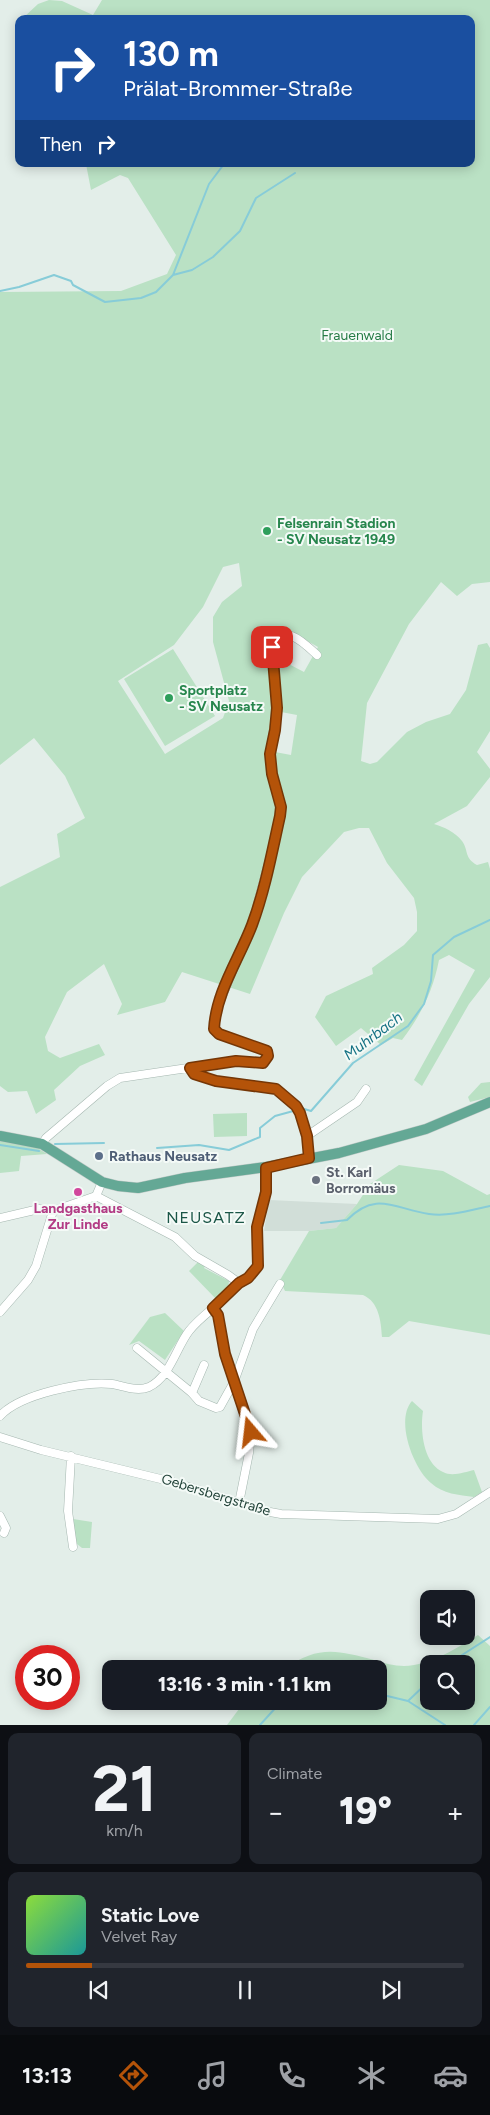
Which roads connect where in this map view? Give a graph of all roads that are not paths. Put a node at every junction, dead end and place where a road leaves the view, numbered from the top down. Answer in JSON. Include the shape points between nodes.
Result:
{"nodes":[{"id":1,"x":317,"y":655,"type":"dead end"},
{"id":2,"x":190,"y":1068,"type":"junction"},
{"id":3,"x":366,"y":1089,"type":"dead end"},
{"id":4,"x":490,"y":1102,"type":"edge"},
{"id":5,"x":0,"y":1136,"type":"edge"},
{"id":6,"x":307,"y":1136,"type":"junction"},
{"id":7,"x":42,"y":1144,"type":"junction"},
{"id":8,"x":309,"y":1158,"type":"junction"},
{"id":9,"x":266,"y":1168,"type":"junction"},
{"id":10,"x":102,"y":1182,"type":"junction"},
{"id":11,"x":96,"y":1196,"type":"junction"},
{"id":12,"x":52,"y":1211,"type":"junction"},
{"id":13,"x":0,"y":1218,"type":"edge"},
{"id":14,"x":239,"y":1283,"type":"junction"},
{"id":15,"x":280,"y":1284,"type":"dead end"},
{"id":16,"x":213,"y":1308,"type":"junction"},
{"id":17,"x":0,"y":1312,"type":"edge"},
{"id":18,"x":137,"y":1348,"type":"dead end"},
{"id":19,"x":204,"y":1365,"type":"dead end"},
{"id":20,"x":166,"y":1371,"type":"junction"},
{"id":21,"x":234,"y":1382,"type":"junction"},
{"id":22,"x":192,"y":1393,"type":"junction"},
{"id":23,"x":0,"y":1416,"type":"edge"},
{"id":24,"x":0,"y":1437,"type":"edge"},
{"id":25,"x":71,"y":1456,"type":"junction"},
{"id":26,"x":490,"y":1492,"type":"edge"},
{"id":27,"x":239,"y":1503,"type":"junction"},
{"id":28,"x":0,"y":1516,"type":"edge"},
{"id":29,"x":4,"y":1533,"type":"dead end"},
{"id":30,"x":73,"y":1547,"type":"dead end"}],
"edges":[{"from":1,"to":2,"type":"street","via":[[290,635],[276,639],[272,647],[277,708],[270,754],[280,816],[253,921],[215,1014],[214,1029],[219,1034],[263,1049],[268,1056],[263,1063],[236,1061]]},
{"from":2,"to":6,"type":"street","via":[[194,1074],[216,1081],[276,1089],[298,1110]]},
{"from":2,"to":7,"type":"street","via":[[120,1078]]},
{"from":3,"to":6,"type":"street","via":[[357,1102]]},
{"from":4,"to":8,"type":"main road","via":[[406,1136]]},
{"from":5,"to":7,"type":"main road"},
{"from":6,"to":8,"type":"street"},
{"from":7,"to":10,"type":"main road"},
{"from":8,"to":9,"type":"main road"},
{"from":9,"to":10,"type":"main road","via":[[138,1188]]},
{"from":9,"to":14,"type":"street","via":[[266,1192],[257,1227],[258,1266]]},
{"from":10,"to":11,"type":"street"},
{"from":11,"to":12,"type":"street"},
{"from":11,"to":14,"type":"street","via":[[175,1237],[194,1256]]},
{"from":12,"to":13,"type":"street","via":[[39,1209]]},
{"from":12,"to":17,"type":"street","via":[[36,1266]]},
{"from":14,"to":16,"type":"street"},
{"from":15,"to":21,"type":"street","via":[[254,1329]]},
{"from":16,"to":20,"type":"street","via":[[190,1330]]},
{"from":16,"to":21,"type":"street","via":[[218,1315]]},
{"from":18,"to":20,"type":"street"},
{"from":19,"to":22,"type":"street"},
{"from":20,"to":22,"type":"street"},
{"from":20,"to":23,"type":"street","via":[[149,1387],[137,1389],[112,1384],[80,1384],[17,1404]]},
{"from":21,"to":22,"type":"street","via":[[223,1403],[216,1408],[199,1401]]},
{"from":21,"to":27,"type":"street","via":[[251,1432]]},
{"from":24,"to":25,"type":"street","name":"Gebersbergstraße"},
{"from":25,"to":27,"type":"street","name":"Gebersbergstraße"},
{"from":25,"to":30,"type":"street","via":[[68,1511]]},
{"from":26,"to":27,"type":"street","name":"Gebersbergstraße","via":[[456,1514],[430,1519],[281,1514]]},
{"from":28,"to":29,"type":"street","via":[[6,1528]]}]}
